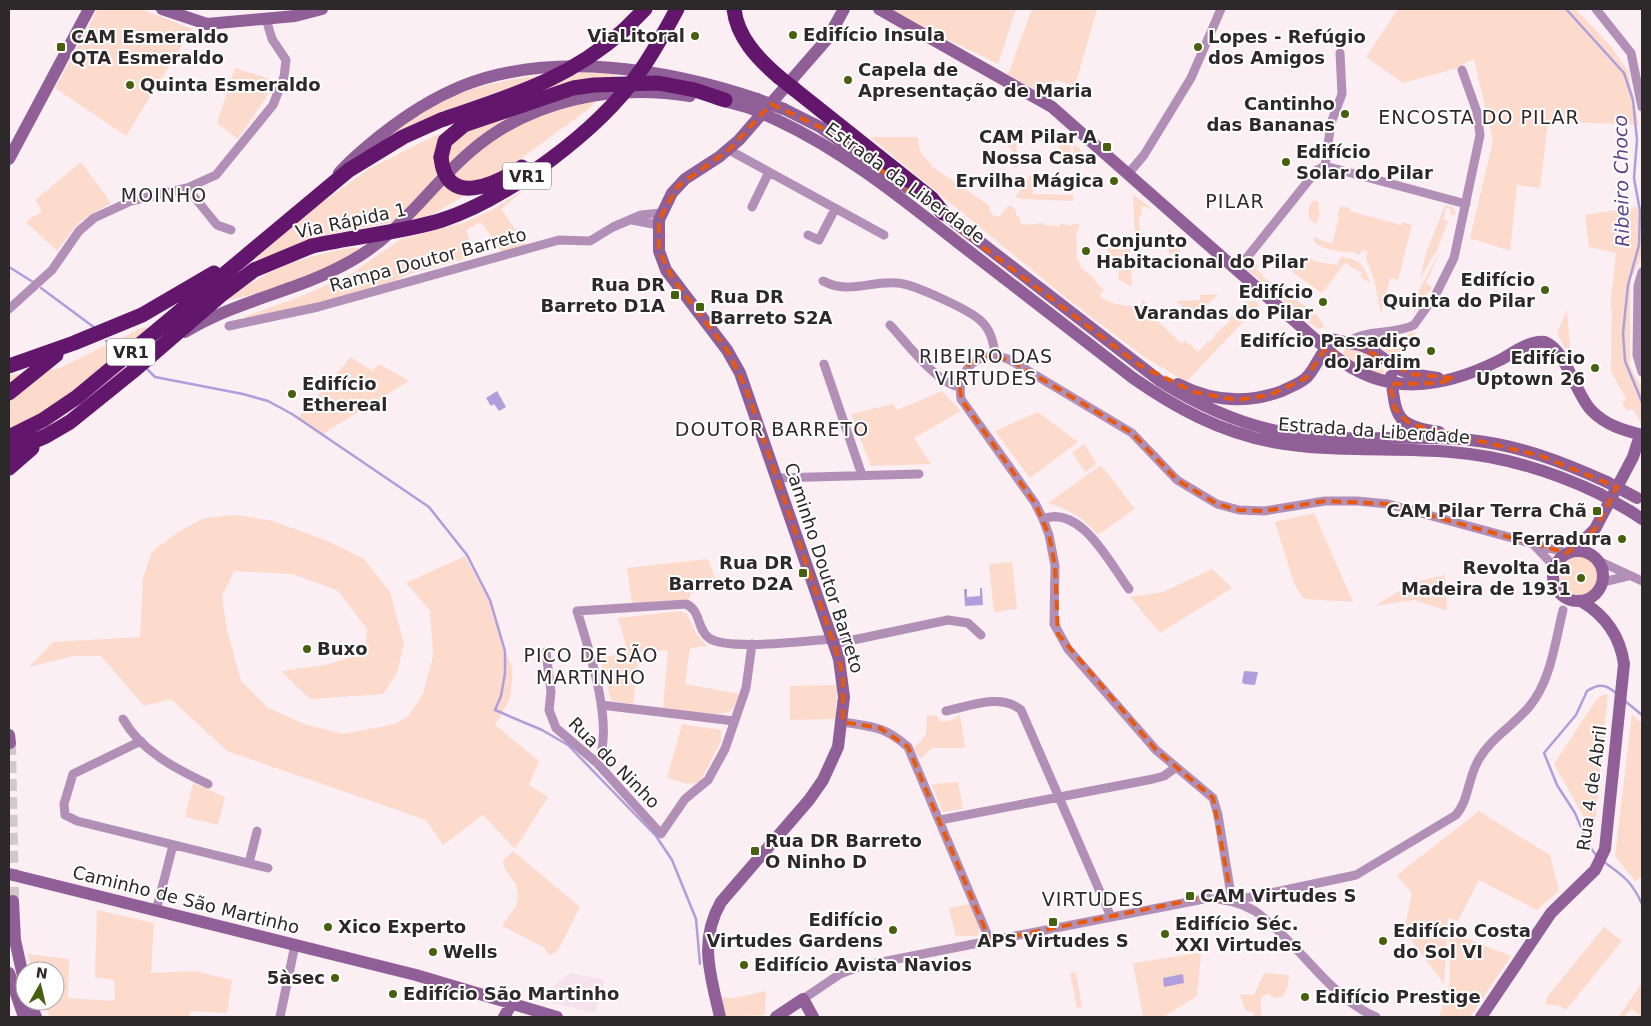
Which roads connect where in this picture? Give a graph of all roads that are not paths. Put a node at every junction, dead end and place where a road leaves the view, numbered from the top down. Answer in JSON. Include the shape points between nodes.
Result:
{"nodes":[{"id":1,"x":89,"y":9,"type":"edge"},
{"id":2,"x":162,"y":9,"type":"edge"},
{"id":3,"x":322,"y":9,"type":"edge"},
{"id":4,"x":645,"y":9,"type":"edge"},
{"id":5,"x":666,"y":9,"type":"edge"},
{"id":6,"x":677,"y":9,"type":"edge"},
{"id":7,"x":734,"y":9,"type":"edge"},
{"id":8,"x":844,"y":9,"type":"edge"},
{"id":9,"x":879,"y":9,"type":"edge"},
{"id":10,"x":1221,"y":9,"type":"edge"},
{"id":11,"x":1596,"y":9,"type":"edge"},
{"id":12,"x":180,"y":12,"type":"edge"},
{"id":13,"x":266,"y":19,"type":"junction"},
{"id":14,"x":1340,"y":53,"type":"dead end"},
{"id":15,"x":1462,"y":70,"type":"dead end"},
{"id":16,"x":725,"y":100,"type":"junction"},
{"id":17,"x":754,"y":103,"type":"junction"},
{"id":18,"x":1642,"y":107,"type":"edge"},
{"id":19,"x":729,"y":150,"type":"junction"},
{"id":20,"x":9,"y":159,"type":"edge"},
{"id":21,"x":1325,"y":166,"type":"junction"},
{"id":22,"x":769,"y":172,"type":"junction"},
{"id":23,"x":1128,"y":174,"type":"junction"},
{"id":24,"x":187,"y":188,"type":"junction"},
{"id":25,"x":322,"y":190,"type":"junction"},
{"id":26,"x":1466,"y":204,"type":"junction"},
{"id":27,"x":752,"y":207,"type":"dead end"},
{"id":28,"x":835,"y":209,"type":"junction"},
{"id":29,"x":943,"y":213,"type":"junction"},
{"id":30,"x":659,"y":219,"type":"junction"},
{"id":31,"x":231,"y":230,"type":"dead end"},
{"id":32,"x":808,"y":235,"type":"dead end"},
{"id":33,"x":884,"y":235,"type":"dead end"},
{"id":34,"x":246,"y":255,"type":"junction"},
{"id":35,"x":1237,"y":270,"type":"junction"},
{"id":36,"x":1642,"y":272,"type":"edge"},
{"id":37,"x":823,"y":281,"type":"dead end"},
{"id":38,"x":9,"y":309,"type":"edge"},
{"id":39,"x":229,"y":326,"type":"dead end"},
{"id":40,"x":890,"y":326,"type":"dead end"},
{"id":41,"x":1385,"y":331,"type":"junction"},
{"id":42,"x":1308,"y":332,"type":"junction"},
{"id":43,"x":1343,"y":341,"type":"junction"},
{"id":44,"x":74,"y":343,"type":"junction"},
{"id":45,"x":162,"y":346,"type":"junction"},
{"id":46,"x":1326,"y":348,"type":"junction"},
{"id":47,"x":1372,"y":350,"type":"junction"},
{"id":48,"x":995,"y":356,"type":"junction"},
{"id":49,"x":1340,"y":360,"type":"junction"},
{"id":50,"x":824,"y":364,"type":"dead end"},
{"id":51,"x":1388,"y":364,"type":"junction"},
{"id":52,"x":1139,"y":365,"type":"junction"},
{"id":53,"x":9,"y":366,"type":"edge"},
{"id":54,"x":1642,"y":372,"type":"edge"},
{"id":55,"x":1454,"y":378,"type":"junction"},
{"id":56,"x":1392,"y":383,"type":"junction"},
{"id":57,"x":960,"y":387,"type":"junction"},
{"id":58,"x":9,"y":393,"type":"edge"},
{"id":59,"x":1622,"y":430,"type":"junction"},
{"id":60,"x":46,"y":436,"type":"junction"},
{"id":61,"x":9,"y":437,"type":"edge"},
{"id":62,"x":1472,"y":440,"type":"junction"},
{"id":63,"x":1641,"y":444,"type":"edge"},
{"id":64,"x":9,"y":452,"type":"edge"},
{"id":65,"x":9,"y":468,"type":"edge"},
{"id":66,"x":919,"y":474,"type":"dead end"},
{"id":67,"x":862,"y":475,"type":"junction"},
{"id":68,"x":777,"y":478,"type":"junction"},
{"id":69,"x":1640,"y":500,"type":"edge"},
{"id":70,"x":1043,"y":519,"type":"junction"},
{"id":71,"x":1642,"y":519,"type":"edge"},
{"id":72,"x":1595,"y":529,"type":"junction"},
{"id":73,"x":1532,"y":542,"type":"junction"},
{"id":74,"x":1570,"y":552,"type":"junction"},
{"id":75,"x":1596,"y":558,"type":"junction"},
{"id":76,"x":1553,"y":572,"type":"junction"},
{"id":77,"x":1628,"y":576,"type":"junction"},
{"id":78,"x":1642,"y":581,"type":"edge"},
{"id":79,"x":1600,"y":587,"type":"junction"},
{"id":80,"x":1129,"y":589,"type":"dead end"},
{"id":81,"x":1581,"y":601,"type":"junction"},
{"id":82,"x":1563,"y":610,"type":"dead end"},
{"id":83,"x":1603,"y":618,"type":"junction"},
{"id":84,"x":981,"y":634,"type":"dead end"},
{"id":85,"x":833,"y":641,"type":"junction"},
{"id":86,"x":752,"y":644,"type":"junction"},
{"id":87,"x":546,"y":652,"type":"dead end"},
{"id":88,"x":601,"y":705,"type":"junction"},
{"id":89,"x":946,"y":711,"type":"dead end"},
{"id":90,"x":123,"y":719,"type":"dead end"},
{"id":91,"x":734,"y":721,"type":"junction"},
{"id":92,"x":843,"y":722,"type":"junction"},
{"id":93,"x":141,"y":742,"type":"junction"},
{"id":94,"x":597,"y":763,"type":"junction"},
{"id":95,"x":1175,"y":768,"type":"junction"},
{"id":96,"x":208,"y":784,"type":"dead end"},
{"id":97,"x":1060,"y":796,"type":"junction"},
{"id":98,"x":940,"y":820,"type":"junction"},
{"id":99,"x":257,"y":831,"type":"dead end"},
{"id":100,"x":173,"y":845,"type":"junction"},
{"id":101,"x":249,"y":863,"type":"junction"},
{"id":102,"x":268,"y":868,"type":"dead end"},
{"id":103,"x":9,"y":874,"type":"edge"},
{"id":104,"x":13,"y":901,"type":"dead end"},
{"id":105,"x":1232,"y":901,"type":"junction"},
{"id":106,"x":156,"y":911,"type":"junction"},
{"id":107,"x":1111,"y":917,"type":"junction"},
{"id":108,"x":990,"y":941,"type":"junction"},
{"id":109,"x":295,"y":945,"type":"junction"},
{"id":110,"x":20,"y":961,"type":"edge"},
{"id":111,"x":9,"y":973,"type":"edge"},
{"id":112,"x":803,"y":999,"type":"junction"},
{"id":113,"x":512,"y":1003,"type":"junction"},
{"id":114,"x":24,"y":1017,"type":"edge"},
{"id":115,"x":280,"y":1017,"type":"edge"},
{"id":116,"x":504,"y":1017,"type":"edge"},
{"id":117,"x":557,"y":1017,"type":"edge"},
{"id":118,"x":720,"y":1017,"type":"edge"},
{"id":119,"x":776,"y":1017,"type":"edge"},
{"id":120,"x":813,"y":1017,"type":"edge"},
{"id":121,"x":1376,"y":1017,"type":"edge"},
{"id":122,"x":1481,"y":1017,"type":"edge"}],
"edges":[{"from":1,"to":20,"type":"main road"},
{"from":2,"to":12,"type":"main road"},
{"from":3,"to":13,"type":"main road"},
{"from":4,"to":25,"type":"highway","name":"Via Rápida 1","number":"VR1","bridge":true,"via":[[587,60],[552,80],[403,137],[348,170]]},
{"from":5,"to":16,"type":"highway","bridge":true,"via":[[635,63],[616,88],[559,140],[506,178],[482,188],[464,187],[447,174],[441,157],[450,134],[464,125],[573,88],[594,85],[658,84],[695,90]]},
{"from":6,"to":45,"type":"highway","name":"Via Rápida 1","number":"VR1","bridge":true,"via":[[638,74],[606,111],[532,173],[502,193],[463,212],[424,225],[312,246],[254,270]]},
{"from":7,"to":29,"type":"highway","bridge":true,"via":[[743,37],[752,52],[931,198]]},
{"from":8,"to":19,"type":"main road","via":[[828,38]]},
{"from":9,"to":23,"type":"main road","via":[[1052,107]]},
{"from":10,"to":23,"type":"street","via":[[1191,78],[1144,155]]},
{"from":11,"to":18,"type":"street","via":[[1631,53]]},
{"from":12,"to":13,"type":"main road","via":[[207,24]]},
{"from":13,"to":24,"type":"street","via":[[267,28],[287,63],[274,106],[216,175]]},
{"from":14,"to":21,"type":"street","via":[[1342,94],[1331,123]]},
{"from":15,"to":26,"type":"street","via":[[1477,112],[1480,135]]},
{"from":16,"to":17,"type":"main road","name":"Estrada da Liberdade"},
{"from":16,"to":45,"type":"main road","name":"Estrada da Liberdade","via":[[663,93],[598,94],[528,114],[502,128],[470,152],[412,213],[358,257],[314,280],[210,318]]},
{"from":17,"to":25,"type":"main road","name":"Estrada da Liberdade","via":[[686,78],[606,68],[540,69],[494,76],[463,86],[409,113],[351,158]]},
{"from":17,"to":29,"type":"main road","name":"Estrada da Liberdade","bridge":true,"via":[[784,109],[844,143]]},
{"from":17,"to":71,"type":"main road","name":"Estrada da Liberdade","bridge":true,"via":[[888,188],[1133,378],[1202,420],[1252,437],[1290,445],[1328,449],[1446,451],[1481,456],[1540,470],[1600,494]]},
{"from":19,"to":22,"type":"street"},
{"from":19,"to":30,"type":"main road","via":[[678,186]]},
{"from":21,"to":26,"type":"street"},
{"from":21,"to":35,"type":"street","via":[[1317,170]]},
{"from":22,"to":27,"type":"street"},
{"from":22,"to":28,"type":"street"},
{"from":23,"to":35,"type":"main road"},
{"from":24,"to":31,"type":"street","via":[[217,225]]},
{"from":24,"to":38,"type":"street","via":[[131,201],[94,218],[79,231],[52,270]]},
{"from":25,"to":34,"type":"highway","name":"Via Rápida 1","number":"VR1"},
{"from":26,"to":41,"type":"street","via":[[1454,258],[1436,294],[1414,325]]},
{"from":28,"to":32,"type":"street","via":[[819,240]]},
{"from":28,"to":33,"type":"street"},
{"from":29,"to":52,"type":"main road","name":"Estrada da Liberdade"},
{"from":30,"to":39,"type":"street","name":"Rampa Doutor Barreto","via":[[646,214],[613,227],[590,241],[560,240],[318,307]]},
{"from":30,"to":68,"type":"main road","name":"Caminho Doutor Barreto","via":[[659,251],[666,270],[734,362]]},
{"from":34,"to":44,"type":"highway","via":[[142,315]]},
{"from":34,"to":61,"type":"highway","name":"Via Rápida 1","number":"VR1","via":[[77,397]]},
{"from":35,"to":42,"type":"main road"},
{"from":36,"to":54,"type":"street","via":[[1638,286],[1637,355]]},
{"from":37,"to":48,"type":"street","via":[[847,288],[887,282],[909,286],[981,321],[992,337]]},
{"from":40,"to":57,"type":"street","via":[[941,379]]},
{"from":41,"to":43,"type":"street"},
{"from":41,"to":47,"type":"street"},
{"from":42,"to":43,"type":"main road"},
{"from":42,"to":46,"type":"main road"},
{"from":43,"to":46,"type":"main road"},
{"from":43,"to":47,"type":"main road"},
{"from":43,"to":49,"type":"main road","via":[[1338,351]]},
{"from":44,"to":53,"type":"highway"},
{"from":44,"to":58,"type":"highway","via":[[28,375]]},
{"from":45,"to":60,"type":"highway","name":"Via Rápida 1","number":"VR1","via":[[98,400]]},
{"from":46,"to":49,"type":"main road"},
{"from":46,"to":52,"type":"main road","via":[[1302,381],[1276,393],[1251,399],[1194,392]]},
{"from":47,"to":51,"type":"main road"},
{"from":48,"to":57,"type":"street","via":[[977,359],[970,364],[965,369]]},
{"from":48,"to":73,"type":"street","via":[[1010,360],[1127,430],[1177,480],[1217,504],[1239,510],[1264,511],[1325,501],[1388,504]]},
{"from":49,"to":56,"type":"main road","via":[[1364,375]]},
{"from":50,"to":67,"type":"street"},
{"from":51,"to":55,"type":"main road","via":[[1414,374]]},
{"from":51,"to":56,"type":"main road"},
{"from":52,"to":62,"type":"main road","name":"Estrada da Liberdade","via":[[1193,402],[1266,429],[1330,437]]},
{"from":55,"to":56,"type":"main road","via":[[1439,383]]},
{"from":55,"to":59,"type":"main road","via":[[1479,370],[1533,343],[1546,342],[1557,351],[1590,409],[1602,420]]},
{"from":56,"to":62,"type":"main road","via":[[1394,406],[1405,421],[1421,429]]},
{"from":57,"to":70,"type":"street","via":[[966,406]]},
{"from":59,"to":63,"type":"main road"},
{"from":59,"to":63,"type":"main road"},
{"from":60,"to":64,"type":"highway","name":"Via Rápida 1","number":"VR1"},
{"from":60,"to":65,"type":"highway"},
{"from":62,"to":69,"type":"main road","name":"Estrada da Liberdade","bridge":true,"via":[[1564,463]]},
{"from":63,"to":72,"type":"main road"},
{"from":66,"to":67,"type":"street"},
{"from":67,"to":68,"type":"street"},
{"from":68,"to":85,"type":"main road","name":"Caminho Doutor Barreto"},
{"from":70,"to":80,"type":"street","via":[[1056,516],[1077,523]]},
{"from":70,"to":95,"type":"street","via":[[1055,566],[1054,621],[1058,634],[1098,685]]},
{"from":72,"to":74,"type":"main road"},
{"from":72,"to":75,"type":"main road"},
{"from":73,"to":74,"type":"street"},
{"from":73,"to":76,"type":"street","via":[[1550,562]]},
{"from":74,"to":75,"type":"main road","via":[[1583,551]]},
{"from":74,"to":76,"type":"main road","via":[[1559,559]]},
{"from":75,"to":77,"type":"street"},
{"from":75,"to":79,"type":"main road","via":[[1603,569]]},
{"from":76,"to":81,"type":"main road","via":[[1559,591],[1571,600]]},
{"from":77,"to":78,"type":"street"},
{"from":77,"to":79,"type":"street"},
{"from":79,"to":81,"type":"main road"},
{"from":79,"to":83,"type":"main road","name":"Rua 4 de Abril"},
{"from":81,"to":83,"type":"main road","name":"Rua 4 de Abril"},
{"from":82,"to":105,"type":"street","via":[[1543,684],[1529,706],[1487,747],[1472,774],[1463,805],[1456,816],[1356,875]]},
{"from":83,"to":122,"type":"main road","name":"Rua 4 de Abril","via":[[1612,628],[1621,648],[1624,673],[1606,842],[1600,863],[1551,913]]},
{"from":84,"to":85,"type":"street","via":[[968,624],[948,620]]},
{"from":85,"to":86,"type":"street"},
{"from":85,"to":92,"type":"main road","name":"Caminho Doutor Barreto","via":[[843,680]]},
{"from":86,"to":88,"type":"street","via":[[724,643],[709,638],[694,610],[686,604],[577,611]]},
{"from":86,"to":91,"type":"street","via":[[748,681]]},
{"from":87,"to":94,"type":"street","name":"Rua do Ninho","via":[[552,720],[556,728]]},
{"from":88,"to":91,"type":"street"},
{"from":88,"to":94,"type":"street","via":[[603,747]]},
{"from":89,"to":97,"type":"street","via":[[1002,700],[1013,704],[1021,710]]},
{"from":90,"to":93,"type":"street"},
{"from":91,"to":94,"type":"street","name":"Rua do Ninho","via":[[725,749],[708,780],[685,799],[661,834]]},
{"from":92,"to":98,"type":"street","via":[[886,730],[908,747]]},
{"from":92,"to":118,"type":"main road","name":"Caminho Doutor Barreto","via":[[835,756],[820,785],[721,902],[713,920],[707,955]]},
{"from":93,"to":96,"type":"street","via":[[168,764]]},
{"from":93,"to":100,"type":"street","via":[[73,774],[64,812],[72,820]]},
{"from":95,"to":97,"type":"street","via":[[1164,776]]},
{"from":95,"to":105,"type":"street","via":[[1210,794],[1215,802]]},
{"from":97,"to":98,"type":"street"},
{"from":97,"to":107,"type":"street"},
{"from":98,"to":108,"type":"street"},
{"from":99,"to":101,"type":"street"},
{"from":100,"to":101,"type":"street"},
{"from":100,"to":106,"type":"street"},
{"from":101,"to":102,"type":"street"},
{"from":103,"to":106,"type":"main road","name":"Caminho de São Martinho"},
{"from":104,"to":110,"type":"main road"},
{"from":105,"to":107,"type":"street","via":[[1196,899]]},
{"from":105,"to":121,"type":"street","via":[[1255,912],[1285,937],[1337,991]]},
{"from":106,"to":109,"type":"main road","name":"Caminho de São Martinho"},
{"from":107,"to":108,"type":"street"},
{"from":108,"to":112,"type":"street","via":[[854,968]]},
{"from":109,"to":113,"type":"main road","name":"Caminho de São Martinho"},
{"from":109,"to":115,"type":"street"},
{"from":111,"to":114,"type":"main road"},
{"from":112,"to":119,"type":"main road"},
{"from":112,"to":120,"type":"main road"},
{"from":113,"to":116,"type":"main road"},
{"from":113,"to":117,"type":"main road","name":"Caminho de São Martinho"}]}
